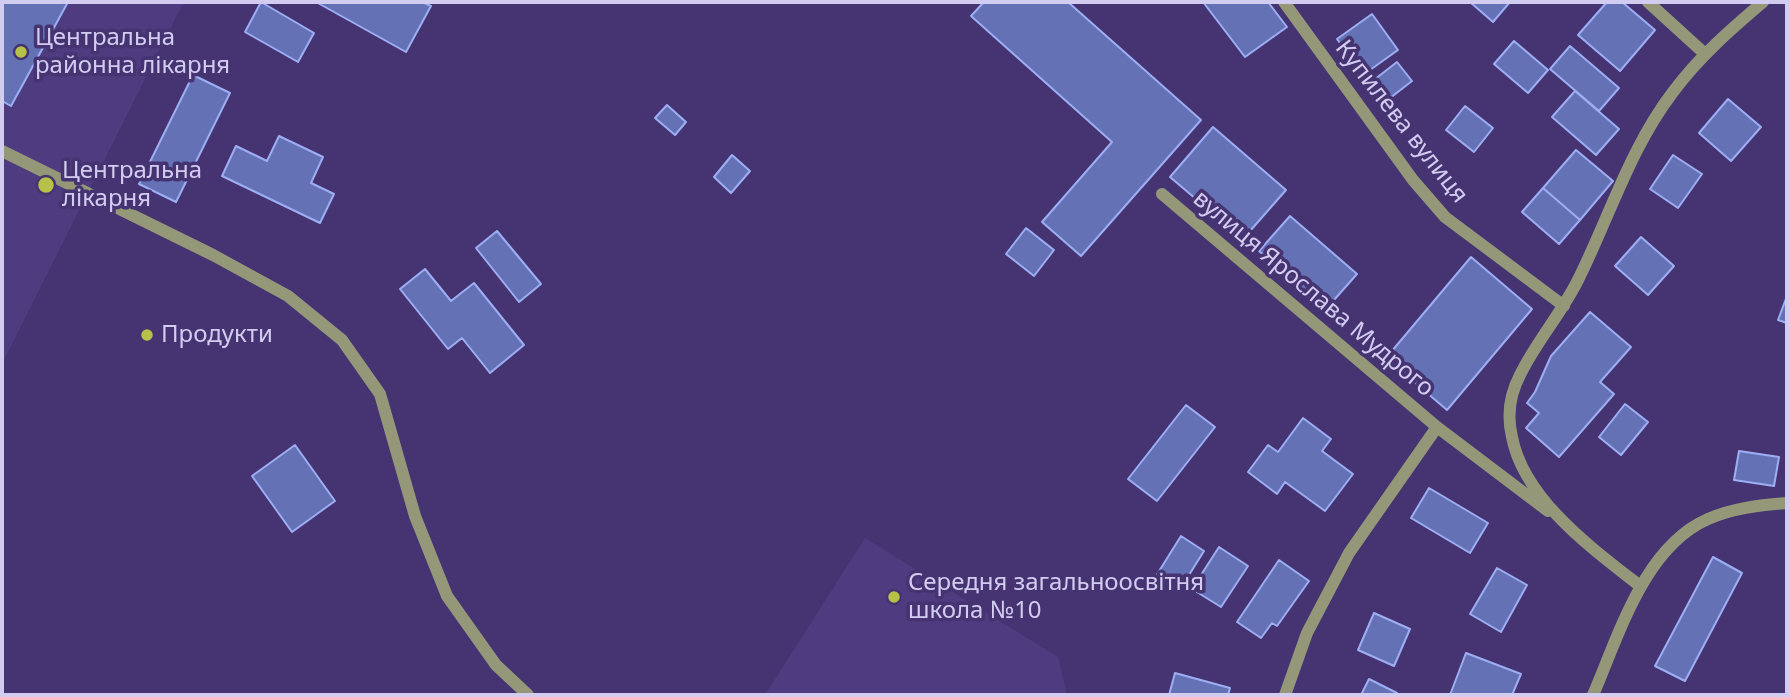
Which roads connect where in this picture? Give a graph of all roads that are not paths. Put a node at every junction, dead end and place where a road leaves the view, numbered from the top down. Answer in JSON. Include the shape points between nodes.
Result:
{"nodes":[{"id":1,"x":1284,"y":2,"type":"edge"},
{"id":2,"x":1648,"y":2,"type":"edge"},
{"id":3,"x":1762,"y":2,"type":"edge"},
{"id":4,"x":1704,"y":53,"type":"junction"},
{"id":5,"x":2,"y":151,"type":"edge"},
{"id":6,"x":1162,"y":194,"type":"dead end"},
{"id":7,"x":1564,"y":306,"type":"junction"},
{"id":8,"x":1437,"y":427,"type":"junction"},
{"id":9,"x":1787,"y":502,"type":"edge"},
{"id":10,"x":1562,"y":522,"type":"junction"},
{"id":11,"x":1640,"y":586,"type":"junction"},
{"id":12,"x":527,"y":695,"type":"edge"},
{"id":13,"x":1284,"y":695,"type":"edge"},
{"id":14,"x":1593,"y":695,"type":"edge"}],
"edges":[{"from":1,"to":7,"type":"street","name":"Купилева вулиця","via":[[1413,180],[1446,217]]},
{"from":2,"to":4,"type":"street"},
{"from":3,"to":4,"type":"street"},
{"from":4,"to":7,"type":"street","via":[[1649,130]]},
{"from":5,"to":12,"type":"street","via":[[288,296],[342,340],[380,394],[415,516],[447,596],[496,665]]},
{"from":6,"to":8,"type":"street","name":"вулиця Ярослава Мудрого"},
{"from":7,"to":10,"type":"street","via":[[1520,376],[1509,417],[1520,461]]},
{"from":8,"to":10,"type":"street","name":"вулиця Ярослава Мудрого"},
{"from":8,"to":13,"type":"street","name":"вулиця Ярослава Мудрого","via":[[1349,553],[1307,632]]},
{"from":9,"to":11,"type":"street","via":[[1706,520],[1680,537]]},
{"from":10,"to":11,"type":"street"},
{"from":11,"to":14,"type":"street"}]}
